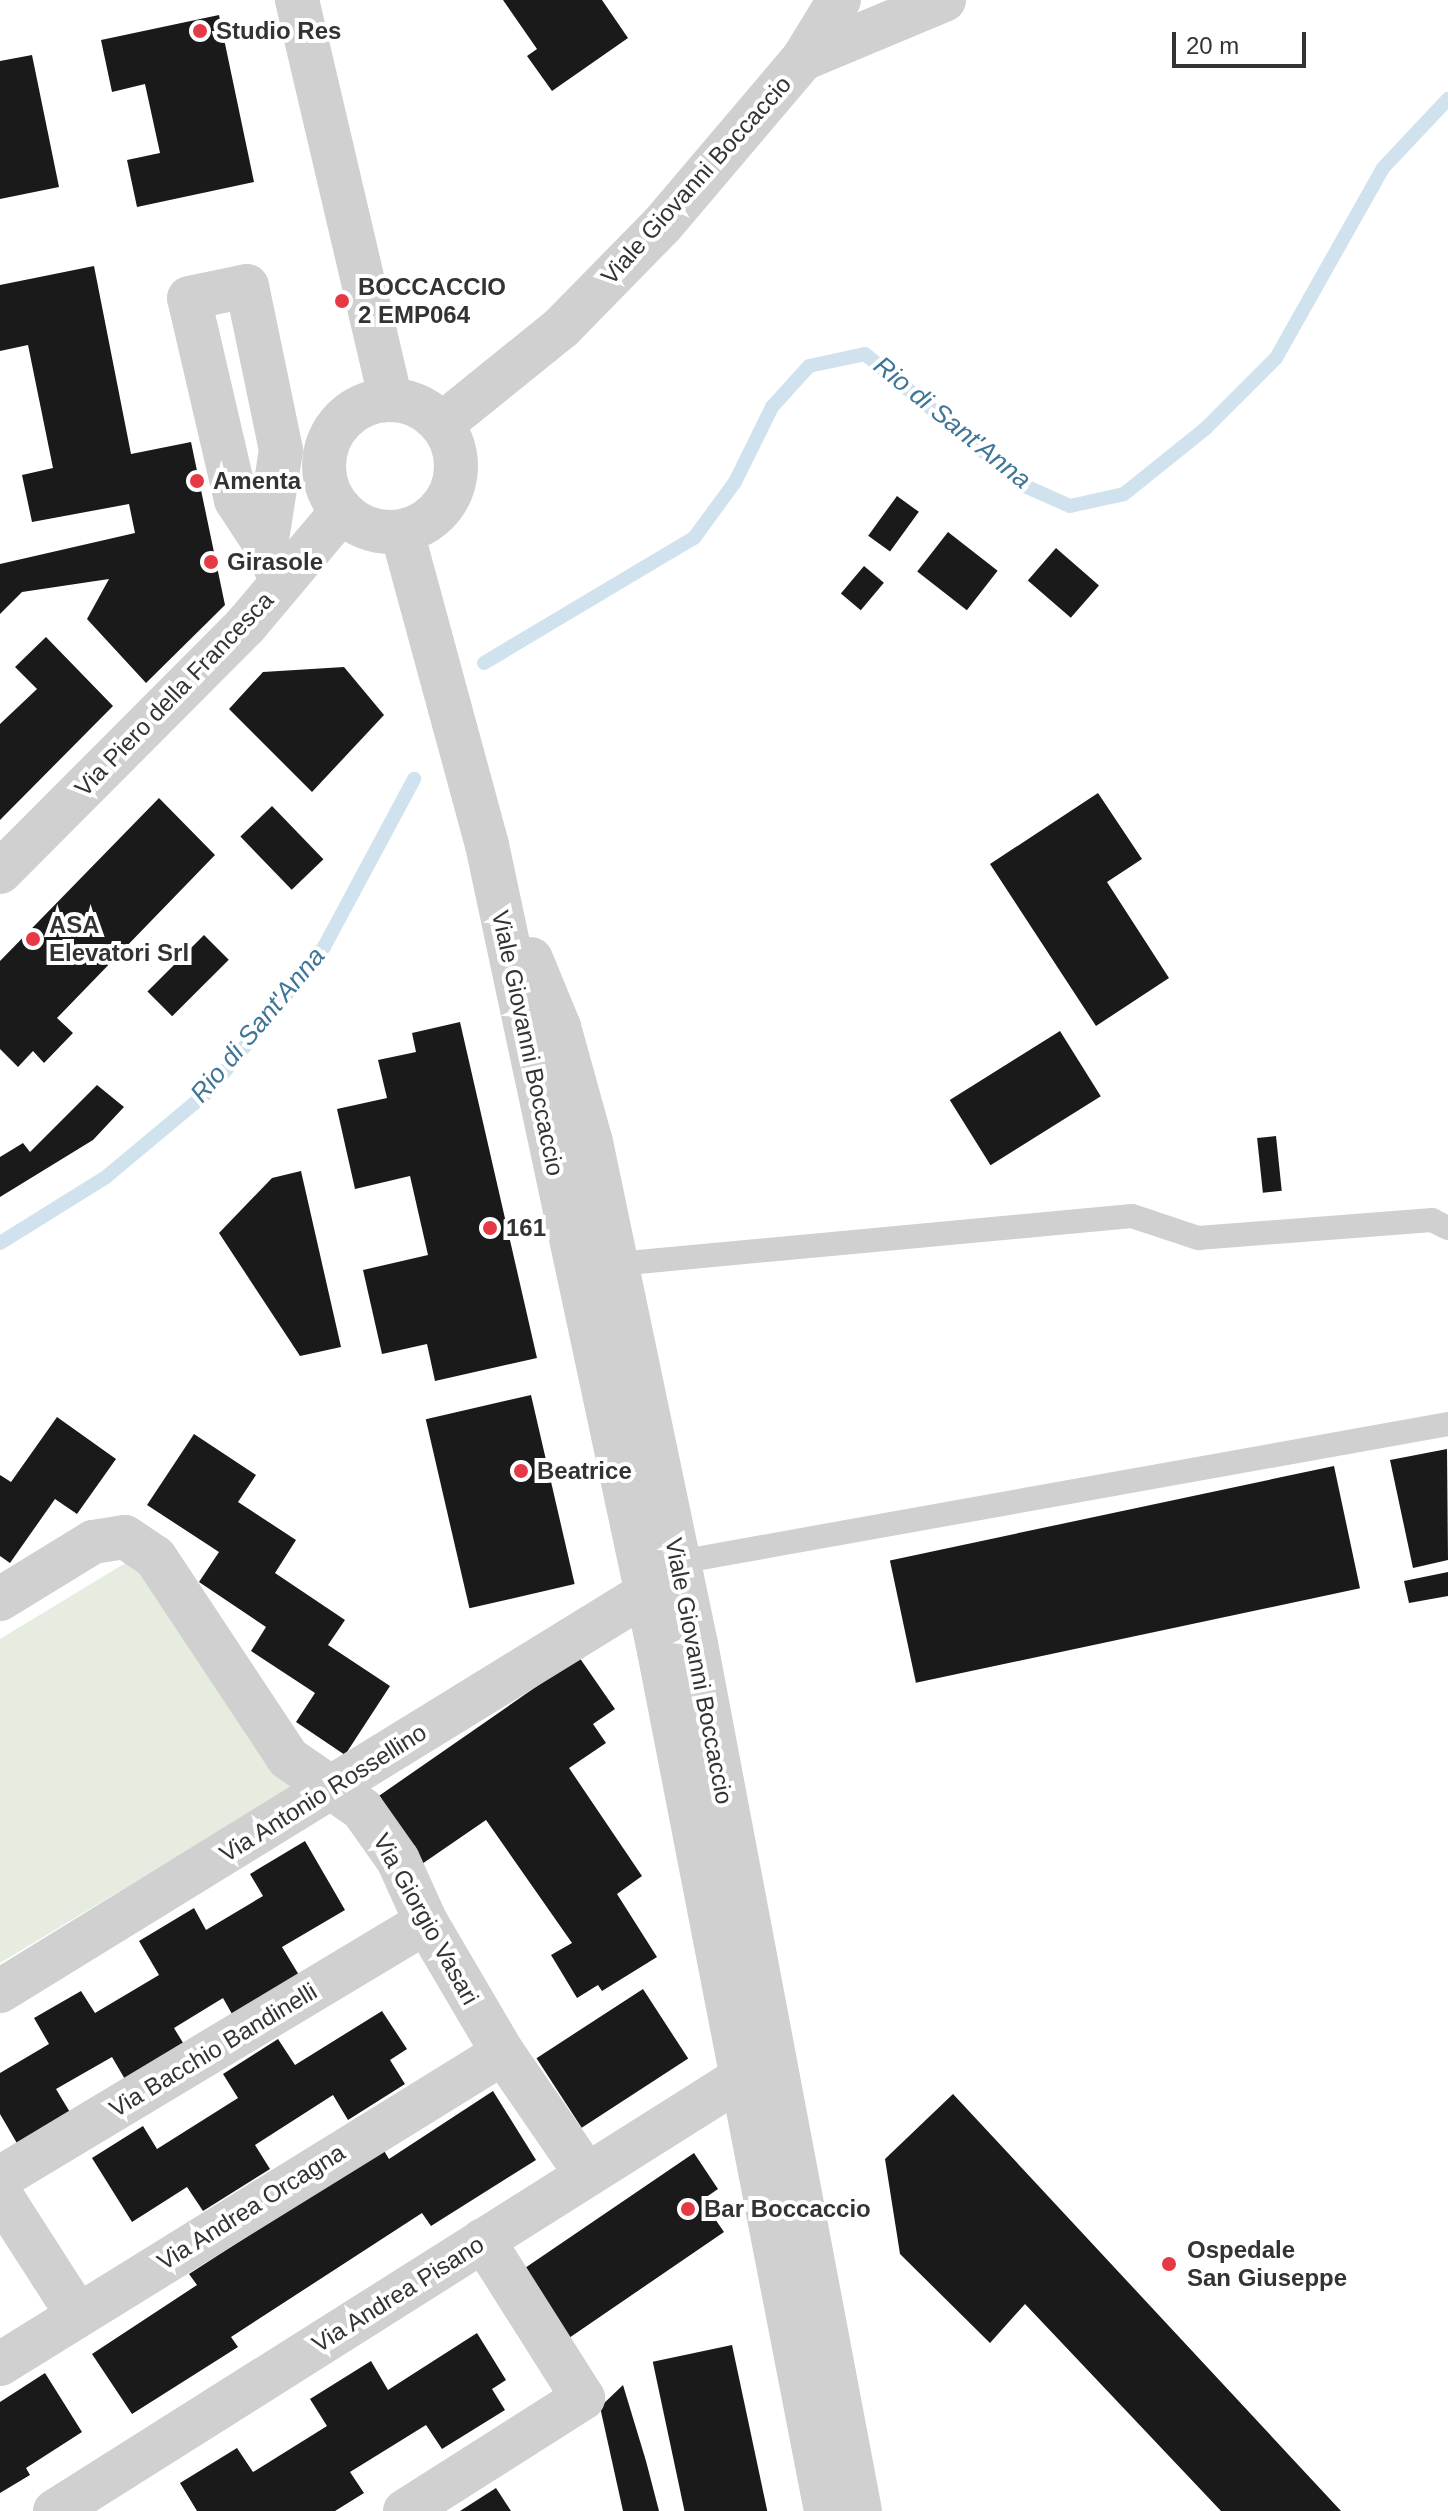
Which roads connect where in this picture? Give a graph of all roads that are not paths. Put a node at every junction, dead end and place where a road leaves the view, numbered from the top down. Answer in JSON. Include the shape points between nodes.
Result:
{"nodes":[{"id":1,"x":297,"y":0,"type":"edge"},
{"id":2,"x":839,"y":0,"type":"edge"},
{"id":3,"x":944,"y":0,"type":"edge"},
{"id":4,"x":803,"y":59,"type":"junction"},
{"id":5,"x":391,"y":400,"type":"junction"},
{"id":6,"x":442,"y":424,"type":"junction"},
{"id":7,"x":342,"y":511,"type":"junction"},
{"id":8,"x":402,"y":532,"type":"junction"},
{"id":9,"x":274,"y":564,"type":"junction"},
{"id":10,"x":487,"y":845,"type":"junction"},
{"id":11,"x":0,"y":872,"type":"edge"},
{"id":12,"x":1448,"y":1228,"type":"edge"},
{"id":13,"x":617,"y":1264,"type":"junction"},
{"id":14,"x":1448,"y":1424,"type":"edge"},
{"id":15,"x":679,"y":1562,"type":"junction"},
{"id":16,"x":645,"y":1594,"type":"junction"},
{"id":17,"x":0,"y":1599,"type":"edge"},
{"id":18,"x":334,"y":1787,"type":"junction"},
{"id":19,"x":426,"y":1922,"type":"junction"},
{"id":20,"x":0,"y":1991,"type":"edge"},
{"id":21,"x":503,"y":2053,"type":"junction"},
{"id":22,"x":741,"y":2078,"type":"junction"},
{"id":23,"x":587,"y":2175,"type":"junction"},
{"id":24,"x":0,"y":2178,"type":"edge"},
{"id":25,"x":0,"y":2194,"type":"edge"},
{"id":26,"x":483,"y":2240,"type":"junction"},
{"id":27,"x":77,"y":2314,"type":"junction"},
{"id":28,"x":0,"y":2364,"type":"edge"},
{"id":29,"x":55,"y":2511,"type":"edge"},
{"id":30,"x":405,"y":2511,"type":"edge"},
{"id":31,"x":826,"y":2511,"type":"edge"},
{"id":32,"x":860,"y":2511,"type":"edge"}],
"edges":[{"from":1,"to":5,"type":"street"},
{"from":2,"to":4,"type":"street","name":"Viale Giovanni Boccaccio"},
{"from":3,"to":4,"type":"street","name":"Viale Giovanni Boccaccio"},
{"from":4,"to":6,"type":"street","name":"Viale Giovanni Boccaccio","via":[[642,246],[561,328]]},
{"from":5,"to":6,"type":"street","via":[[419,407]]},
{"from":5,"to":7,"type":"street","via":[[349,413],[326,450],[324,472]]},
{"from":6,"to":8,"type":"street","via":[[457,461],[449,498],[421,526]]},
{"from":7,"to":8,"type":"street","via":[[369,529]]},
{"from":7,"to":9,"type":"street","name":"Via Piero della Francesca"},
{"from":8,"to":10,"type":"street","name":"Viale Giovanni Boccaccio"},
{"from":9,"to":9,"type":"street","via":[[281,450],[247,286],[189,298],[236,500]]},
{"from":9,"to":11,"type":"street","name":"Via Piero della Francesca"},
{"from":10,"to":13,"type":"street","name":"Viale Giovanni Boccaccio","via":[[559,1027]]},
{"from":10,"to":16,"type":"street","name":"Viale Giovanni Boccaccio"},
{"from":12,"to":13,"type":"lane","via":[[1432,1220],[1198,1238],[1132,1216]]},
{"from":13,"to":15,"type":"street","name":"Viale Giovanni Boccaccio"},
{"from":14,"to":15,"type":"lane"},
{"from":15,"to":32,"type":"street","name":"Viale Giovanni Boccaccio"},
{"from":16,"to":18,"type":"street","name":"Via Antonio Rossellino"},
{"from":16,"to":22,"type":"street","name":"Viale Giovanni Boccaccio"},
{"from":17,"to":18,"type":"street","name":"Via Giorgio Vasari","via":[[93,1542],[125,1537],[155,1557],[288,1758]]},
{"from":18,"to":19,"type":"street","name":"Via Giorgio Vasari","via":[[362,1809],[398,1860]]},
{"from":18,"to":20,"type":"street","name":"Via Antonio Rossellino"},
{"from":19,"to":21,"type":"street","name":"Via Giorgio Vasari"},
{"from":19,"to":24,"type":"street","name":"Via Bacchio Bandinelli"},
{"from":21,"to":23,"type":"street","name":"Via Giorgio Vasari"},
{"from":21,"to":27,"type":"street","name":"Via Andrea Orcagna"},
{"from":22,"to":23,"type":"street","name":"Via Andrea Pisano"},
{"from":22,"to":31,"type":"street","name":"Viale Giovanni Boccaccio"},
{"from":23,"to":26,"type":"street","name":"Via Andrea Pisano"},
{"from":25,"to":27,"type":"street"},
{"from":26,"to":29,"type":"street","name":"Via Andrea Pisano"},
{"from":26,"to":30,"type":"street","via":[[583,2398]]},
{"from":27,"to":28,"type":"street","name":"Via Andrea Orcagna"}]}
